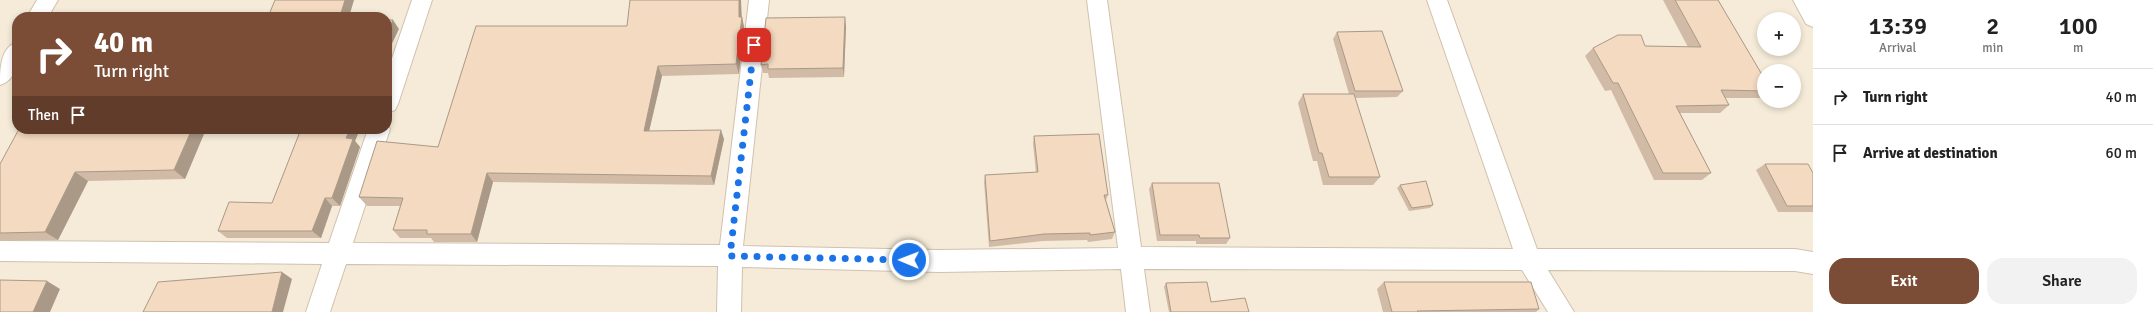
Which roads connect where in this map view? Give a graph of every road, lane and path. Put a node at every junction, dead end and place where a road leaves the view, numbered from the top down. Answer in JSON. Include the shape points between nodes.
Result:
{"nodes":[{"id":1,"x":48,"y":0,"type":"edge"},
{"id":2,"x":422,"y":0,"type":"edge"},
{"id":3,"x":759,"y":0,"type":"edge"},
{"id":4,"x":1097,"y":0,"type":"edge"},
{"id":5,"x":1437,"y":0,"type":"edge"},
{"id":6,"x":1803,"y":0,"type":"edge"},
{"id":7,"x":40,"y":12,"type":"edge"},
{"id":8,"x":1813,"y":19,"type":"edge"},
{"id":9,"x":12,"y":58,"type":"edge"},
{"id":10,"x":0,"y":77,"type":"edge"},
{"id":11,"x":392,"y":89,"type":"edge"},
{"id":12,"x":377,"y":134,"type":"edge"},
{"id":13,"x":0,"y":251,"type":"edge"},
{"id":14,"x":337,"y":254,"type":"junction"},
{"id":15,"x":730,"y":256,"type":"junction"},
{"id":16,"x":1130,"y":258,"type":"junction"},
{"id":17,"x":1529,"y":260,"type":"junction"},
{"id":18,"x":1813,"y":263,"type":"edge"},
{"id":19,"x":318,"y":312,"type":"edge"},
{"id":20,"x":729,"y":312,"type":"edge"},
{"id":21,"x":1138,"y":312,"type":"edge"},
{"id":22,"x":1562,"y":312,"type":"edge"}],
"edges":[{"from":1,"to":7,"type":"street"},
{"from":2,"to":11,"type":"street"},
{"from":3,"to":15,"type":"street"},
{"from":4,"to":16,"type":"street"},
{"from":5,"to":17,"type":"street"},
{"from":6,"to":8,"type":"street"},
{"from":9,"to":10,"type":"street"},
{"from":12,"to":14,"type":"street"},
{"from":13,"to":14,"type":"street"},
{"from":14,"to":15,"type":"street"},
{"from":14,"to":19,"type":"street"},
{"from":15,"to":16,"type":"street","via":[[939,260]]},
{"from":15,"to":20,"type":"street"},
{"from":16,"to":17,"type":"street"},
{"from":16,"to":21,"type":"street"},
{"from":17,"to":18,"type":"street","via":[[1795,260]]},
{"from":17,"to":22,"type":"street"}]}
